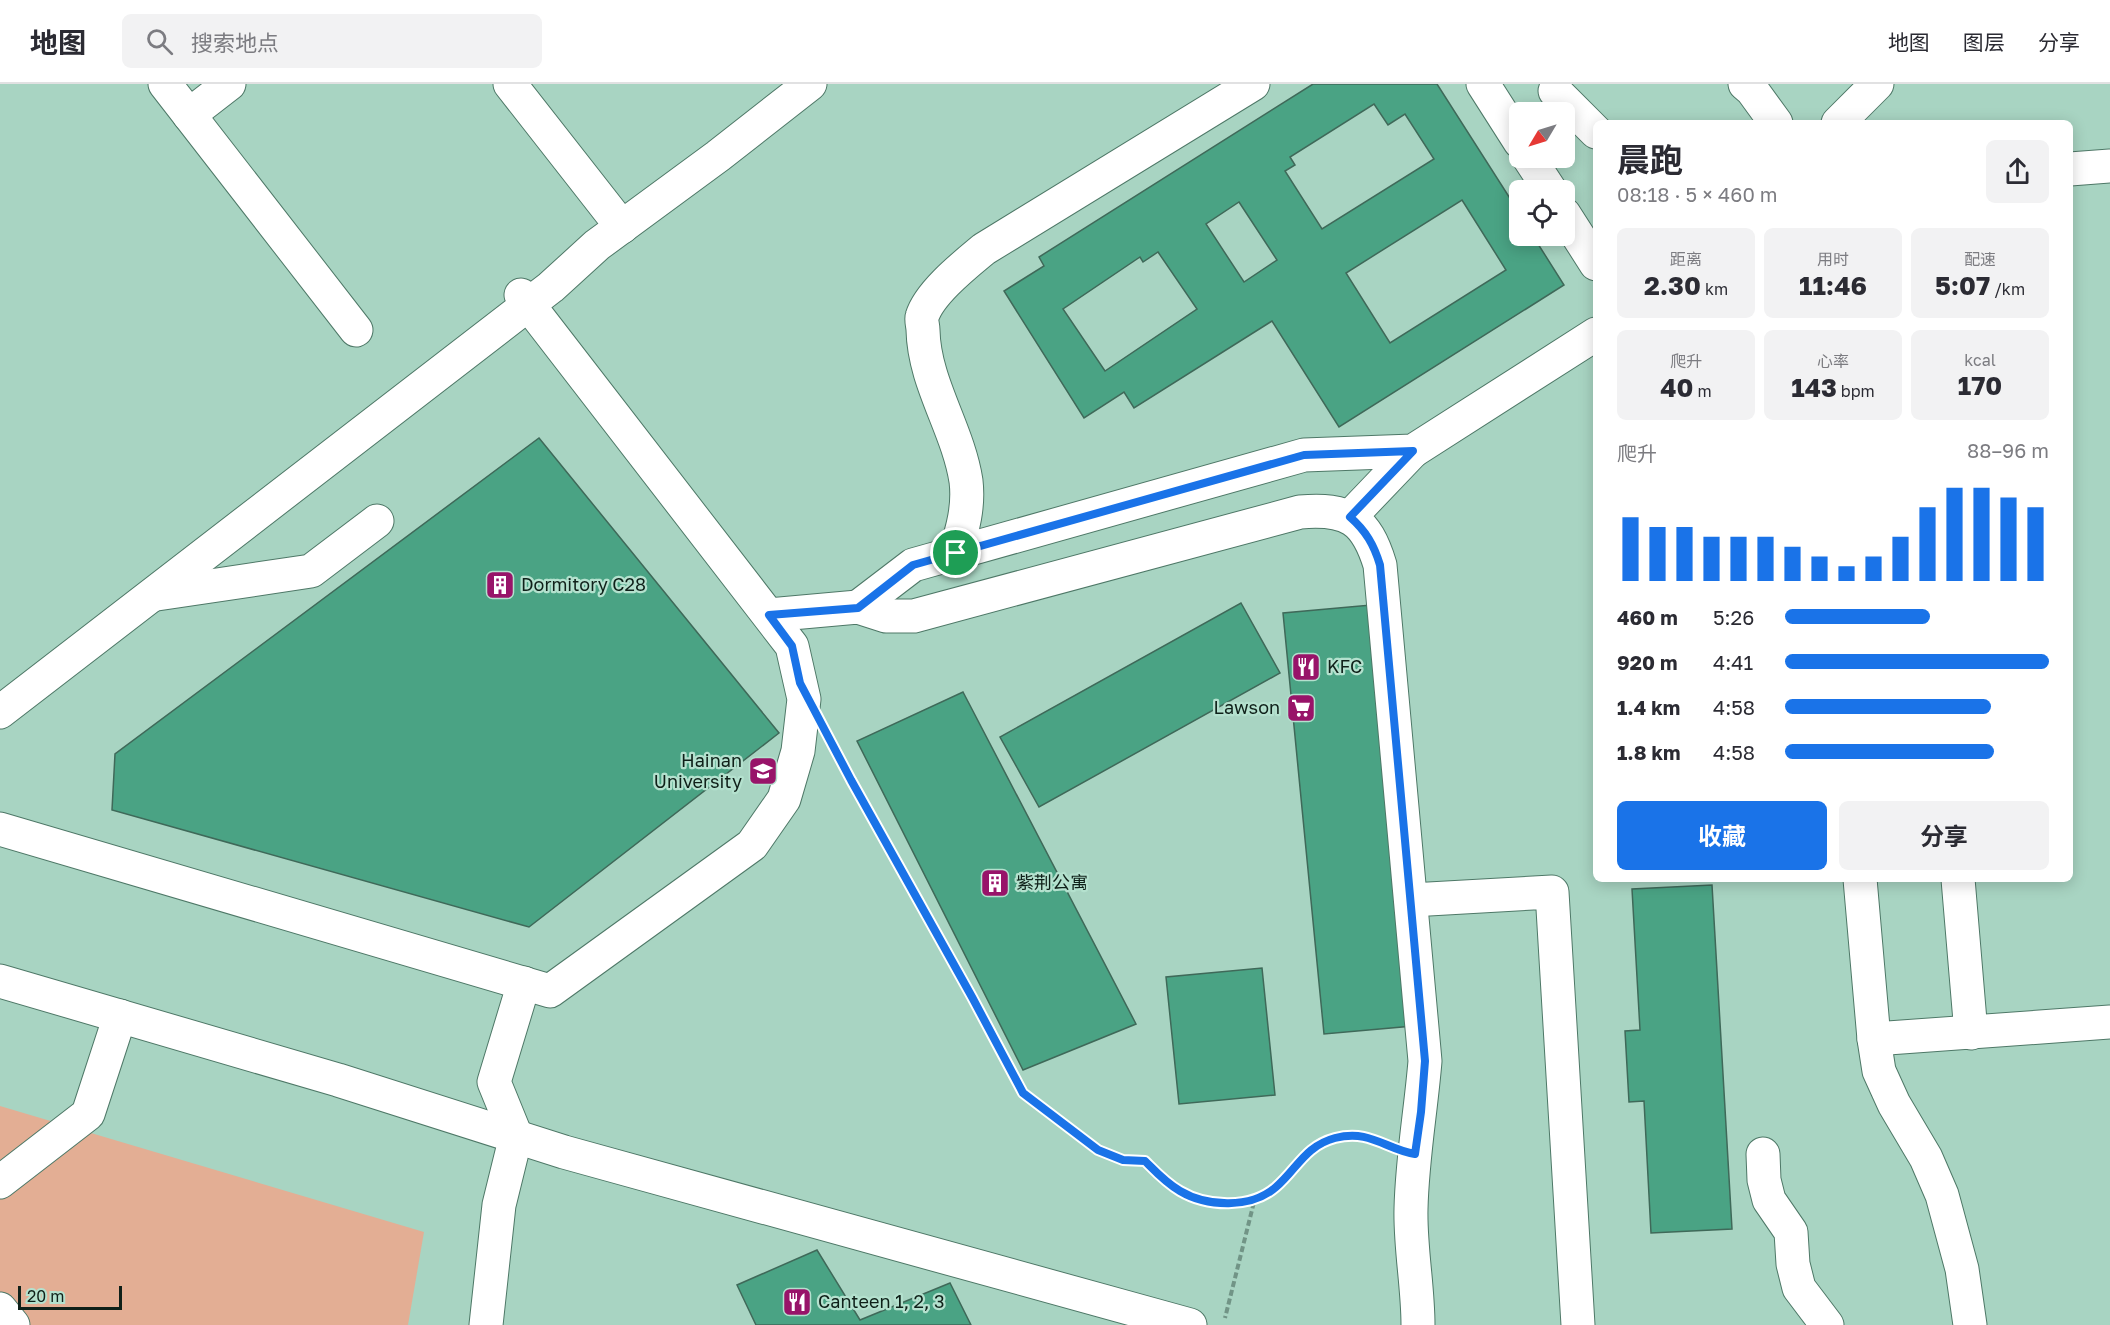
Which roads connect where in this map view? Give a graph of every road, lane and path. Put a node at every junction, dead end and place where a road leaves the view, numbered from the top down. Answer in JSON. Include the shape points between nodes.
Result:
{"nodes":[{"id":1,"x":165,"y":84,"type":"edge"},
{"id":2,"x":229,"y":84,"type":"edge"},
{"id":3,"x":510,"y":84,"type":"edge"},
{"id":4,"x":531,"y":84,"type":"edge"},
{"id":5,"x":784,"y":84,"type":"edge"},
{"id":6,"x":810,"y":84,"type":"edge"},
{"id":7,"x":1253,"y":84,"type":"edge"},
{"id":8,"x":1483,"y":84,"type":"edge"},
{"id":9,"x":1745,"y":84,"type":"edge"},
{"id":10,"x":1877,"y":84,"type":"edge"},
{"id":11,"x":1555,"y":91,"type":"dead end"},
{"id":12,"x":189,"y":115,"type":"junction"},
{"id":13,"x":1774,"y":120,"type":"edge"},
{"id":14,"x":1841,"y":120,"type":"edge"},
{"id":15,"x":1509,"y":125,"type":"edge"},
{"id":16,"x":1593,"y":129,"type":"edge"},
{"id":17,"x":2110,"y":166,"type":"edge"},
{"id":18,"x":2073,"y":169,"type":"edge"},
{"id":19,"x":624,"y":216,"type":"junction"},
{"id":20,"x":1575,"y":231,"type":"edge"},
{"id":21,"x":1593,"y":259,"type":"edge"},
{"id":22,"x":525,"y":299,"type":"junction"},
{"id":23,"x":356,"y":330,"type":"dead end"},
{"id":24,"x":1593,"y":336,"type":"edge"},
{"id":25,"x":1413,"y":451,"type":"junction"},
{"id":26,"x":1350,"y":517,"type":"junction"},
{"id":27,"x":377,"y":521,"type":"dead end"},
{"id":28,"x":956,"y":553,"type":"junction"},
{"id":29,"x":140,"y":596,"type":"junction"},
{"id":30,"x":858,"y":608,"type":"junction"},
{"id":31,"x":769,"y":615,"type":"junction"},
{"id":32,"x":0,"y":695,"type":"edge"},
{"id":33,"x":0,"y":712,"type":"edge"},
{"id":34,"x":831,"y":741,"type":"dead end"},
{"id":35,"x":0,"y":830,"type":"edge"},
{"id":36,"x":1860,"y":882,"type":"edge"},
{"id":37,"x":1958,"y":882,"type":"edge"},
{"id":38,"x":1411,"y":900,"type":"junction"},
{"id":39,"x":0,"y":981,"type":"edge"},
{"id":40,"x":524,"y":984,"type":"junction"},
{"id":41,"x":0,"y":997,"type":"edge"},
{"id":42,"x":2110,"y":1022,"type":"edge"},
{"id":43,"x":118,"y":1023,"type":"junction"},
{"id":44,"x":1971,"y":1033,"type":"junction"},
{"id":45,"x":1874,"y":1038,"type":"junction"},
{"id":46,"x":522,"y":1146,"type":"junction"},
{"id":47,"x":1415,"y":1154,"type":"junction"},
{"id":48,"x":1762,"y":1154,"type":"dead end"},
{"id":49,"x":0,"y":1182,"type":"edge"},
{"id":50,"x":1255,"y":1198,"type":"junction"},
{"id":51,"x":0,"y":1309,"type":"edge"},
{"id":52,"x":1122,"y":1316,"type":"edge"},
{"id":53,"x":13,"y":1325,"type":"edge"},
{"id":54,"x":486,"y":1325,"type":"edge"},
{"id":55,"x":502,"y":1325,"type":"edge"},
{"id":56,"x":1190,"y":1325,"type":"edge"},
{"id":57,"x":1223,"y":1325,"type":"edge"},
{"id":58,"x":1418,"y":1325,"type":"edge"},
{"id":59,"x":1578,"y":1325,"type":"edge"},
{"id":60,"x":1827,"y":1325,"type":"edge"},
{"id":61,"x":1970,"y":1325,"type":"edge"}],
"edges":[{"from":1,"to":12,"type":"street"},
{"from":2,"to":12,"type":"street"},
{"from":3,"to":19,"type":"street"},
{"from":4,"to":19,"type":"street"},
{"from":5,"to":19,"type":"street"},
{"from":6,"to":19,"type":"street","via":[[718,156]]},
{"from":7,"to":28,"type":"street","via":[[984,249],[935,295],[922,317],[923,342],[966,482],[966,520]]},
{"from":8,"to":15,"type":"street"},
{"from":9,"to":13,"type":"street"},
{"from":10,"to":14,"type":"street"},
{"from":11,"to":16,"type":"street"},
{"from":12,"to":23,"type":"street"},
{"from":17,"to":18,"type":"street"},
{"from":19,"to":22,"type":"street","via":[[551,287]]},
{"from":20,"to":21,"type":"street"},
{"from":22,"to":29,"type":"street"},
{"from":22,"to":31,"type":"street"},
{"from":24,"to":25,"type":"street"},
{"from":25,"to":26,"type":"street"},
{"from":25,"to":28,"type":"street","via":[[1304,455]]},
{"from":26,"to":30,"type":"street","via":[[1333,512],[1300,512],[914,616],[886,616]]},
{"from":26,"to":38,"type":"street","via":[[1364,529],[1380,565]]},
{"from":27,"to":29,"type":"street","via":[[311,571]]},
{"from":28,"to":30,"type":"street","via":[[913,565]]},
{"from":29,"to":32,"type":"street"},
{"from":29,"to":33,"type":"street"},
{"from":30,"to":31,"type":"street"},
{"from":31,"to":40,"type":"street","via":[[792,646],[804,699],[798,751],[784,799],[752,845],[550,992]]},
{"from":34,"to":50,"type":"path","via":[[1023,1093],[1098,1150],[1123,1160],[1145,1161],[1180,1191],[1214,1202]]},
{"from":35,"to":40,"type":"street"},
{"from":36,"to":45,"type":"street"},
{"from":37,"to":44,"type":"street"},
{"from":38,"to":47,"type":"street","via":[[1425,1061]]},
{"from":38,"to":59,"type":"street","via":[[1552,892]]},
{"from":39,"to":43,"type":"street"},
{"from":40,"to":46,"type":"street","via":[[494,1082]]},
{"from":41,"to":43,"type":"street"},
{"from":42,"to":44,"type":"street"},
{"from":43,"to":46,"type":"street","via":[[338,1080]]},
{"from":43,"to":49,"type":"street","via":[[88,1114]]},
{"from":44,"to":45,"type":"street"},
{"from":45,"to":61,"type":"street","via":[[1879,1071],[1942,1195],[1962,1269]]},
{"from":46,"to":52,"type":"street"},
{"from":46,"to":54,"type":"street","via":[[499,1205]]},
{"from":46,"to":55,"type":"street"},
{"from":47,"to":50,"type":"path","via":[[1400,1152],[1367,1137],[1333,1139],[1310,1151],[1275,1188]]},
{"from":47,"to":58,"type":"street","via":[[1411,1212]]},
{"from":48,"to":60,"type":"street","via":[[1769,1200],[1791,1232],[1799,1288]]},
{"from":50,"to":57,"type":"path"},
{"from":51,"to":53,"type":"street"},
{"from":52,"to":56,"type":"street"}]}
